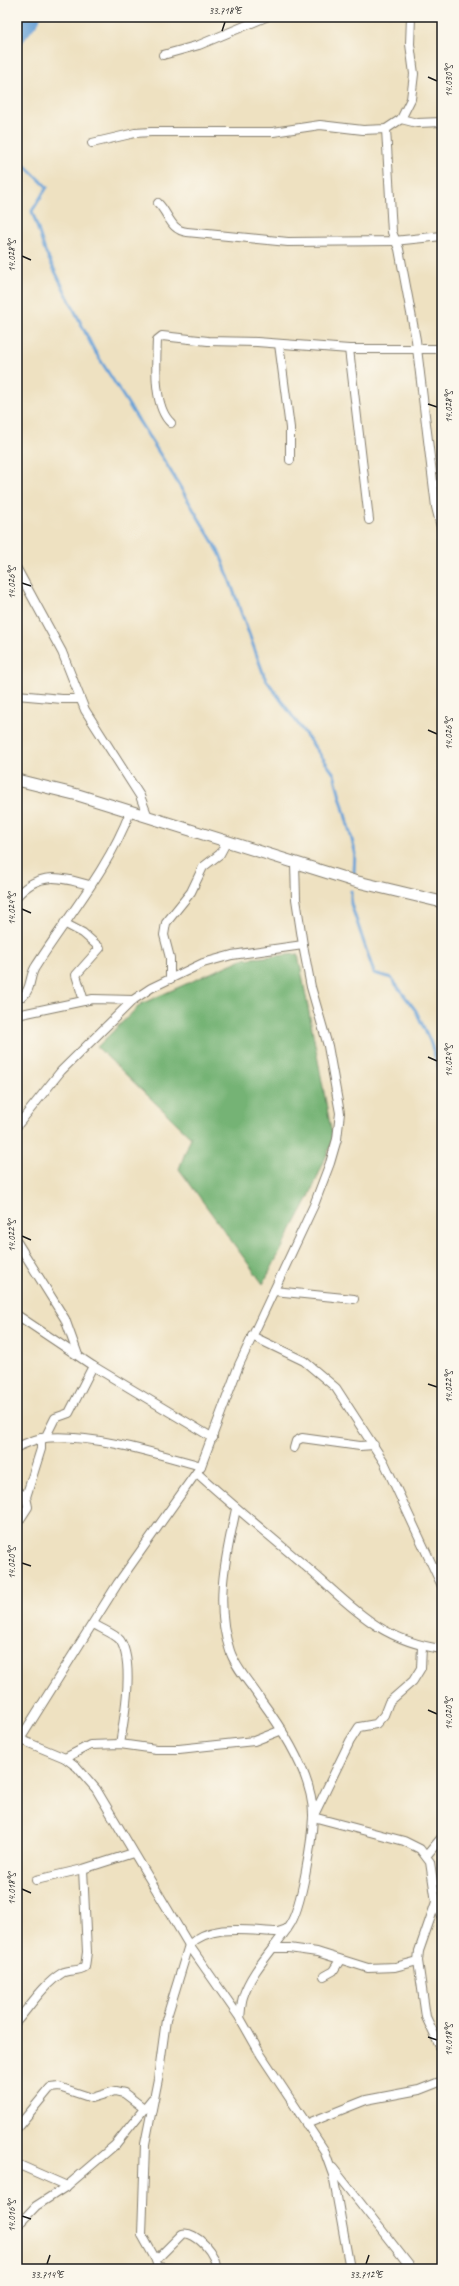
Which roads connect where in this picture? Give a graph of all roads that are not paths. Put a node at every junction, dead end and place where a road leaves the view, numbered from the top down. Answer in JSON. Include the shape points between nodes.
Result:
{"nodes":[{"id":1,"x":266,"y":17,"type":"edge"},
{"id":2,"x":411,"y":17,"type":"edge"},
{"id":3,"x":163,"y":55,"type":"dead end"},
{"id":4,"x":401,"y":118,"type":"junction"},
{"id":5,"x":442,"y":122,"type":"edge"},
{"id":6,"x":386,"y":129,"type":"junction"},
{"id":7,"x":92,"y":143,"type":"dead end"},
{"id":8,"x":158,"y":203,"type":"dead end"},
{"id":9,"x":442,"y":236,"type":"edge"},
{"id":10,"x":394,"y":241,"type":"junction"},
{"id":11,"x":279,"y":344,"type":"junction"},
{"id":12,"x":349,"y":349,"type":"junction"},
{"id":13,"x":442,"y":349,"type":"edge"},
{"id":14,"x":417,"y":350,"type":"junction"},
{"id":15,"x":171,"y":423,"type":"dead end"},
{"id":16,"x":290,"y":460,"type":"dead end"},
{"id":17,"x":369,"y":520,"type":"dead end"},
{"id":18,"x":442,"y":531,"type":"edge"},
{"id":19,"x":17,"y":568,"type":"edge"},
{"id":20,"x":17,"y":695,"type":"edge"},
{"id":21,"x":79,"y":698,"type":"junction"},
{"id":22,"x":17,"y":780,"type":"edge"},
{"id":23,"x":130,"y":812,"type":"junction"},
{"id":24,"x":148,"y":817,"type":"junction"},
{"id":25,"x":227,"y":841,"type":"junction"},
{"id":26,"x":295,"y":862,"type":"junction"},
{"id":27,"x":90,"y":885,"type":"junction"},
{"id":28,"x":17,"y":896,"type":"edge"},
{"id":29,"x":442,"y":902,"type":"edge"},
{"id":30,"x":64,"y":923,"type":"junction"},
{"id":31,"x":302,"y":945,"type":"junction"},
{"id":32,"x":170,"y":978,"type":"junction"},
{"id":33,"x":17,"y":996,"type":"edge"},
{"id":34,"x":133,"y":1000,"type":"junction"},
{"id":35,"x":84,"y":1001,"type":"junction"},
{"id":36,"x":17,"y":1015,"type":"edge"},
{"id":37,"x":17,"y":1126,"type":"edge"},
{"id":38,"x":17,"y":1242,"type":"edge"},
{"id":39,"x":274,"y":1291,"type":"junction"},
{"id":40,"x":354,"y":1299,"type":"dead end"},
{"id":41,"x":17,"y":1315,"type":"edge"},
{"id":42,"x":252,"y":1336,"type":"junction"},
{"id":43,"x":78,"y":1355,"type":"junction"},
{"id":44,"x":93,"y":1366,"type":"junction"},
{"id":45,"x":43,"y":1438,"type":"junction"},
{"id":46,"x":213,"y":1438,"type":"junction"},
{"id":47,"x":374,"y":1445,"type":"junction"},
{"id":48,"x":17,"y":1447,"type":"edge"},
{"id":49,"x":294,"y":1448,"type":"dead end"},
{"id":50,"x":199,"y":1470,"type":"junction"},
{"id":51,"x":17,"y":1491,"type":"edge"},
{"id":52,"x":26,"y":1497,"type":"junction"},
{"id":53,"x":236,"y":1508,"type":"junction"},
{"id":54,"x":17,"y":1524,"type":"edge"},
{"id":55,"x":442,"y":1586,"type":"edge"},
{"id":56,"x":94,"y":1624,"type":"junction"},
{"id":57,"x":422,"y":1647,"type":"junction"},
{"id":58,"x":442,"y":1649,"type":"edge"},
{"id":59,"x":282,"y":1730,"type":"junction"},
{"id":60,"x":18,"y":1740,"type":"edge"},
{"id":61,"x":120,"y":1744,"type":"junction"},
{"id":62,"x":65,"y":1758,"type":"junction"},
{"id":63,"x":313,"y":1817,"type":"junction"},
{"id":64,"x":442,"y":1837,"type":"edge"},
{"id":65,"x":133,"y":1853,"type":"junction"},
{"id":66,"x":427,"y":1855,"type":"junction"},
{"id":67,"x":83,"y":1870,"type":"junction"},
{"id":68,"x":36,"y":1880,"type":"dead end"},
{"id":69,"x":436,"y":1902,"type":"junction"},
{"id":70,"x":442,"y":1917,"type":"edge"},
{"id":71,"x":287,"y":1929,"type":"junction"},
{"id":72,"x":189,"y":1945,"type":"junction"},
{"id":73,"x":274,"y":1948,"type":"junction"},
{"id":74,"x":340,"y":1960,"type":"junction"},
{"id":75,"x":418,"y":1961,"type":"junction"},
{"id":76,"x":324,"y":1976,"type":"dead end"},
{"id":77,"x":240,"y":2018,"type":"junction"},
{"id":78,"x":17,"y":2021,"type":"edge"},
{"id":79,"x":442,"y":2051,"type":"edge"},
{"id":80,"x":442,"y":2081,"type":"edge"},
{"id":81,"x":156,"y":2093,"type":"junction"},
{"id":82,"x":145,"y":2109,"type":"junction"},
{"id":83,"x":306,"y":2124,"type":"junction"},
{"id":84,"x":17,"y":2128,"type":"edge"},
{"id":85,"x":17,"y":2164,"type":"edge"},
{"id":86,"x":330,"y":2164,"type":"junction"},
{"id":87,"x":67,"y":2186,"type":"junction"},
{"id":88,"x":17,"y":2226,"type":"edge"},
{"id":89,"x":158,"y":2265,"type":"edge"},
{"id":90,"x":173,"y":2269,"type":"edge"},
{"id":91,"x":216,"y":2269,"type":"edge"},
{"id":92,"x":350,"y":2269,"type":"edge"},
{"id":93,"x":412,"y":2269,"type":"edge"}],
"edges":[{"from":1,"to":3,"type":"street","via":[[199,45]]},
{"from":2,"to":4,"type":"street","via":[[413,85],[410,106]]},
{"from":4,"to":5,"type":"street","via":[[417,123]]},
{"from":4,"to":6,"type":"street"},
{"from":6,"to":7,"type":"street","via":[[362,130],[320,125],[273,132],[151,132]]},
{"from":6,"to":10,"type":"street","via":[[389,209]]},
{"from":8,"to":10,"type":"street","via":[[167,212],[172,225],[182,232],[288,242]]},
{"from":9,"to":10,"type":"street"},
{"from":10,"to":14,"type":"street","via":[[399,249]]},
{"from":11,"to":12,"type":"street"},
{"from":11,"to":15,"type":"street","via":[[159,336],[156,353],[159,405]]},
{"from":11,"to":16,"type":"street","via":[[290,428]]},
{"from":12,"to":14,"type":"street"},
{"from":12,"to":17,"type":"street"},
{"from":13,"to":14,"type":"street"},
{"from":14,"to":18,"type":"street","via":[[436,507]]},
{"from":19,"to":21,"type":"street","via":[[62,652]]},
{"from":20,"to":21,"type":"street"},
{"from":21,"to":24,"type":"street","via":[[140,796]]},
{"from":22,"to":23,"type":"main road","via":[[50,787]]},
{"from":23,"to":24,"type":"main road"},
{"from":23,"to":27,"type":"street","via":[[117,844]]},
{"from":24,"to":25,"type":"main road"},
{"from":25,"to":26,"type":"main road"},
{"from":25,"to":32,"type":"street","via":[[220,854],[203,867],[191,892],[166,923],[164,935],[170,958]]},
{"from":26,"to":29,"type":"main road","via":[[354,881]]},
{"from":26,"to":31,"type":"street","via":[[296,899]]},
{"from":27,"to":28,"type":"street","via":[[51,877],[37,880]]},
{"from":27,"to":30,"type":"street"},
{"from":30,"to":33,"type":"street","via":[[34,967],[27,993]]},
{"from":30,"to":35,"type":"street","via":[[83,933],[100,948],[76,975]]},
{"from":31,"to":32,"type":"street","via":[[232,955],[203,963]]},
{"from":31,"to":39,"type":"street","via":[[328,1046],[340,1113],[337,1139],[330,1163],[314,1205]]},
{"from":32,"to":34,"type":"street"},
{"from":34,"to":35,"type":"street"},
{"from":34,"to":37,"type":"street","via":[[61,1071]]},
{"from":35,"to":36,"type":"street"},
{"from":38,"to":43,"type":"street","via":[[65,1319]]},
{"from":39,"to":40,"type":"street"},
{"from":39,"to":42,"type":"street"},
{"from":41,"to":43,"type":"street"},
{"from":42,"to":46,"type":"street","via":[[236,1372]]},
{"from":42,"to":47,"type":"street","via":[[293,1355],[320,1372],[336,1388]]},
{"from":43,"to":44,"type":"street"},
{"from":44,"to":45,"type":"street","via":[[69,1413],[55,1418]]},
{"from":44,"to":46,"type":"street"},
{"from":45,"to":48,"type":"street"},
{"from":45,"to":50,"type":"street","via":[[100,1442],[155,1453]]},
{"from":45,"to":52,"type":"street"},
{"from":46,"to":50,"type":"street"},
{"from":47,"to":49,"type":"street","via":[[360,1446],[302,1438],[296,1441]]},
{"from":47,"to":55,"type":"street","via":[[409,1512]]},
{"from":50,"to":53,"type":"street"},
{"from":50,"to":56,"type":"street","via":[[118,1583]]},
{"from":51,"to":52,"type":"street"},
{"from":52,"to":54,"type":"street","via":[[28,1507]]},
{"from":53,"to":57,"type":"street","via":[[300,1561],[344,1603],[370,1622]]},
{"from":53,"to":59,"type":"street","via":[[223,1570],[226,1632],[236,1665]]},
{"from":56,"to":60,"type":"street"},
{"from":56,"to":61,"type":"street","via":[[120,1640],[127,1658],[126,1704]]},
{"from":57,"to":58,"type":"street"},
{"from":57,"to":63,"type":"street","via":[[421,1668],[413,1681],[389,1702],[384,1715],[376,1724],[359,1727]]},
{"from":59,"to":61,"type":"street","via":[[254,1741],[179,1749]]},
{"from":59,"to":63,"type":"street","via":[[311,1797]]},
{"from":60,"to":62,"type":"street"},
{"from":61,"to":62,"type":"street","via":[[90,1745]]},
{"from":62,"to":65,"type":"street","via":[[78,1767],[96,1789]]},
{"from":63,"to":66,"type":"street","via":[[412,1844]]},
{"from":63,"to":71,"type":"street","via":[[298,1904]]},
{"from":64,"to":66,"type":"street"},
{"from":65,"to":67,"type":"street"},
{"from":65,"to":72,"type":"street"},
{"from":66,"to":69,"type":"street","via":[[434,1877]]},
{"from":67,"to":68,"type":"street"},
{"from":67,"to":78,"type":"street","via":[[87,1952],[85,1967],[63,1972],[53,1979]]},
{"from":69,"to":70,"type":"street"},
{"from":69,"to":75,"type":"street"},
{"from":71,"to":72,"type":"street","via":[[278,1932],[209,1932],[197,1937]]},
{"from":71,"to":73,"type":"street"},
{"from":72,"to":77,"type":"street"},
{"from":72,"to":81,"type":"street","via":[[166,2020]]},
{"from":73,"to":74,"type":"street","via":[[317,1952]]},
{"from":73,"to":77,"type":"street","via":[[254,1975],[243,1997]]},
{"from":74,"to":75,"type":"street","via":[[368,1968],[396,1967]]},
{"from":74,"to":76,"type":"street","via":[[334,1971]]},
{"from":75,"to":79,"type":"street","via":[[424,2010]]},
{"from":77,"to":83,"type":"street"},
{"from":80,"to":83,"type":"street","via":[[419,2090],[366,2100]]},
{"from":81,"to":82,"type":"street"},
{"from":81,"to":89,"type":"street","via":[[145,2144],[141,2217],[142,2235]]},
{"from":82,"to":84,"type":"street","via":[[124,2093],[115,2091],[92,2098],[59,2087],[50,2088]]},
{"from":82,"to":87,"type":"street","via":[[116,2145]]},
{"from":83,"to":86,"type":"street","via":[[324,2150]]},
{"from":85,"to":87,"type":"street"},
{"from":86,"to":92,"type":"street"},
{"from":86,"to":93,"type":"street"},
{"from":87,"to":88,"type":"street","via":[[36,2206]]},
{"from":89,"to":90,"type":"street"},
{"from":89,"to":91,"type":"street","via":[[182,2234],[186,2233],[196,2237],[214,2257]]}]}
